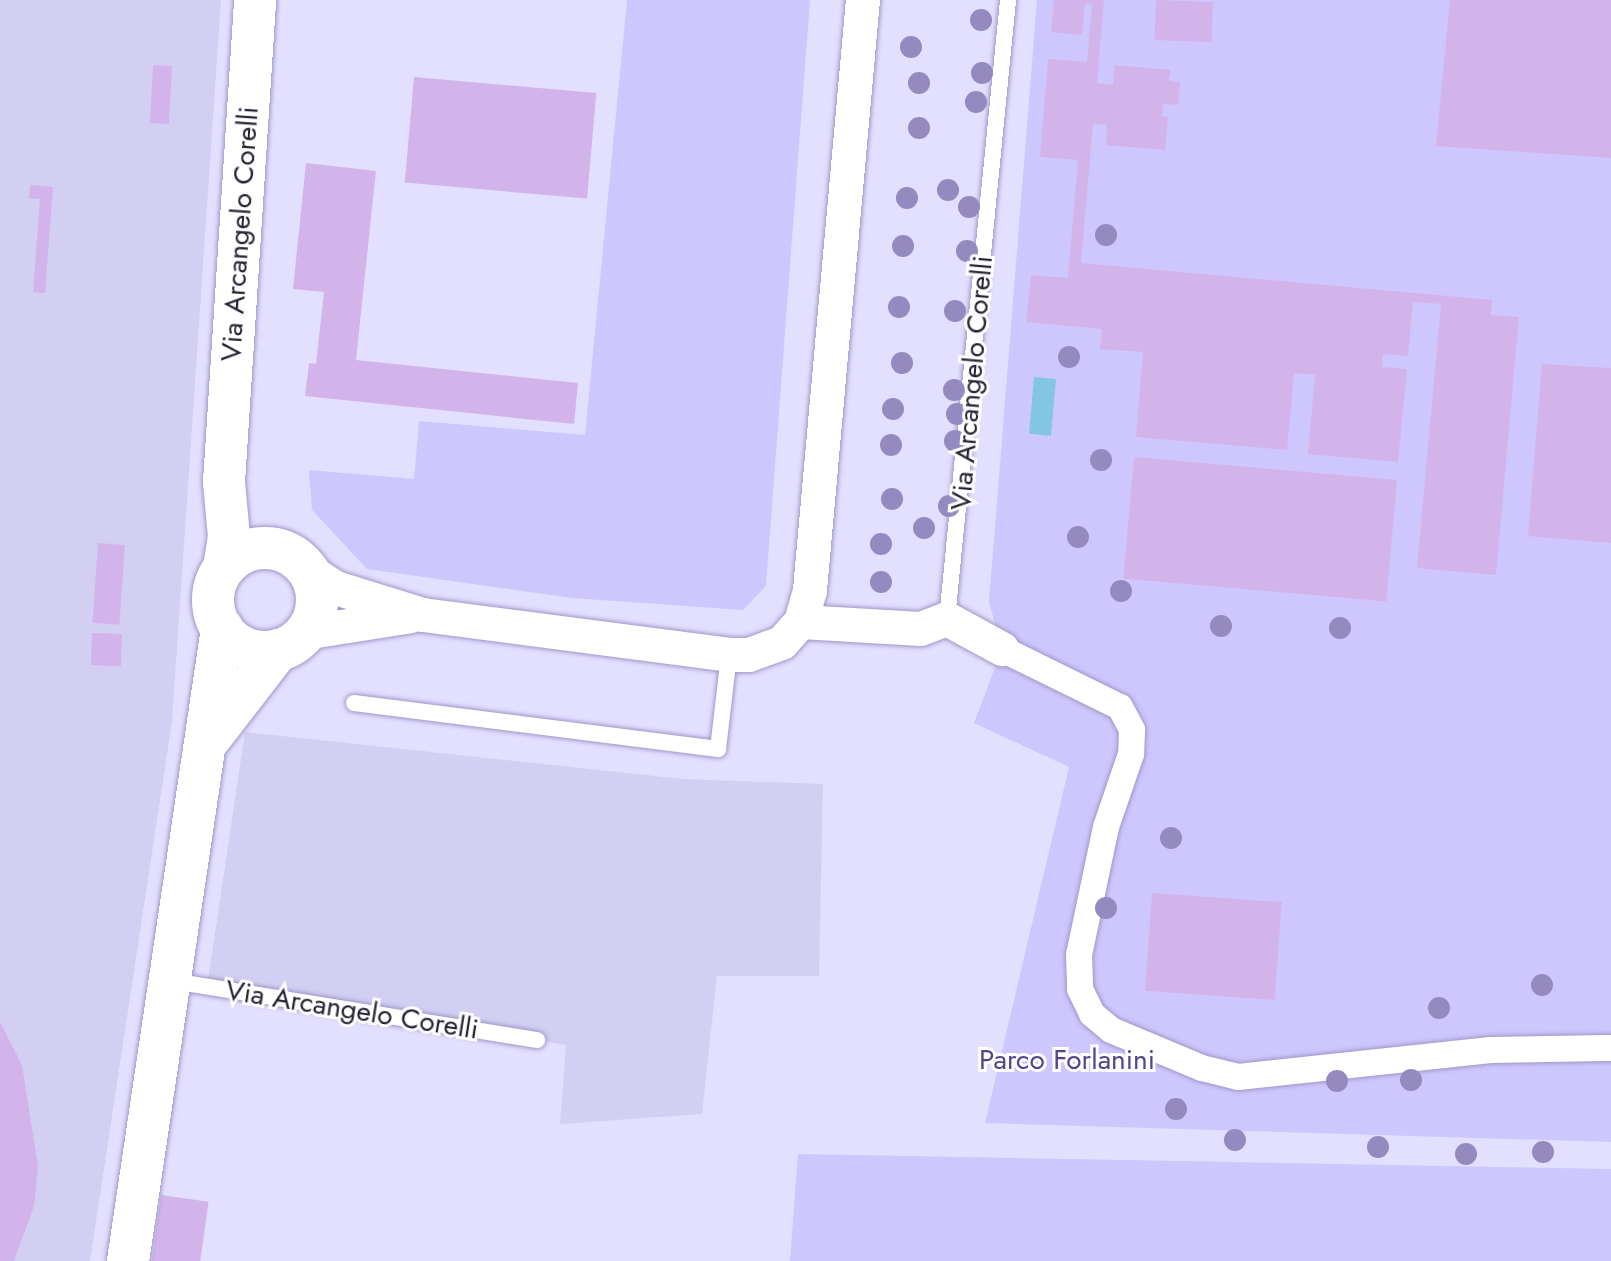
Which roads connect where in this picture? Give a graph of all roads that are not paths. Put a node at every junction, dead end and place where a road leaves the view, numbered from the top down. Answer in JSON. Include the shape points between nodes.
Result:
{"nodes":[{"id":1,"x":255,"y":0,"type":"edge"},
{"id":2,"x":863,"y":0,"type":"edge"},
{"id":3,"x":1008,"y":0,"type":"edge"},
{"id":4,"x":226,"y":468,"type":"junction"},
{"id":5,"x":299,"y":562,"type":"junction"},
{"id":6,"x":224,"y":568,"type":"junction"},
{"id":7,"x":423,"y":615,"type":"junction"},
{"id":8,"x":947,"y":619,"type":"junction"},
{"id":9,"x":801,"y":622,"type":"junction"},
{"id":10,"x":222,"y":628,"type":"junction"},
{"id":11,"x":291,"y":642,"type":"junction"},
{"id":12,"x":1002,"y":649,"type":"joint"},
{"id":13,"x":729,"y":655,"type":"junction"},
{"id":14,"x":354,"y":703,"type":"dead end"},
{"id":15,"x":203,"y":757,"type":"junction"},
{"id":16,"x":166,"y":980,"type":"junction"},
{"id":17,"x":537,"y":1040,"type":"dead end"},
{"id":18,"x":1611,"y":1048,"type":"edge"},
{"id":19,"x":128,"y":1261,"type":"edge"}],
"edges":[{"from":1,"to":4,"type":"street","name":"Via Arcangelo Corelli"},
{"from":2,"to":9,"type":"street","via":[[810,590]]},
{"from":3,"to":8,"type":"lane","name":"Via Arcangelo Corelli"},
{"from":4,"to":5,"type":"street","via":[[245,506]]},
{"from":4,"to":6,"type":"street","name":"Via Arcangelo Corelli"},
{"from":5,"to":6,"type":"street","via":[[276,549],[250,550]]},
{"from":5,"to":7,"type":"street","via":[[336,588]]},
{"from":5,"to":11,"type":"street","via":[[317,597]]},
{"from":6,"to":10,"type":"street","via":[[213,595]]},
{"from":7,"to":11,"type":"street"},
{"from":7,"to":13,"type":"street"},
{"from":8,"to":9,"type":"street","via":[[921,629]]},
{"from":8,"to":12,"type":"street"},
{"from":9,"to":13,"type":"street","via":[[768,651]]},
{"from":10,"to":11,"type":"street","via":[[246,648]]},
{"from":10,"to":15,"type":"street"},
{"from":11,"to":15,"type":"street","via":[[223,717]]},
{"from":12,"to":18,"type":"street","via":[[1120,707],[1132,730],[1131,754],[1106,827],[1079,955],[1080,989],[1092,1014],[1111,1030],[1202,1068],[1238,1077],[1491,1050]]},
{"from":13,"to":14,"type":"lane","via":[[718,749]]},
{"from":15,"to":16,"type":"street"},
{"from":16,"to":17,"type":"lane","name":"Via Arcangelo Corelli"},
{"from":16,"to":19,"type":"street"}]}
